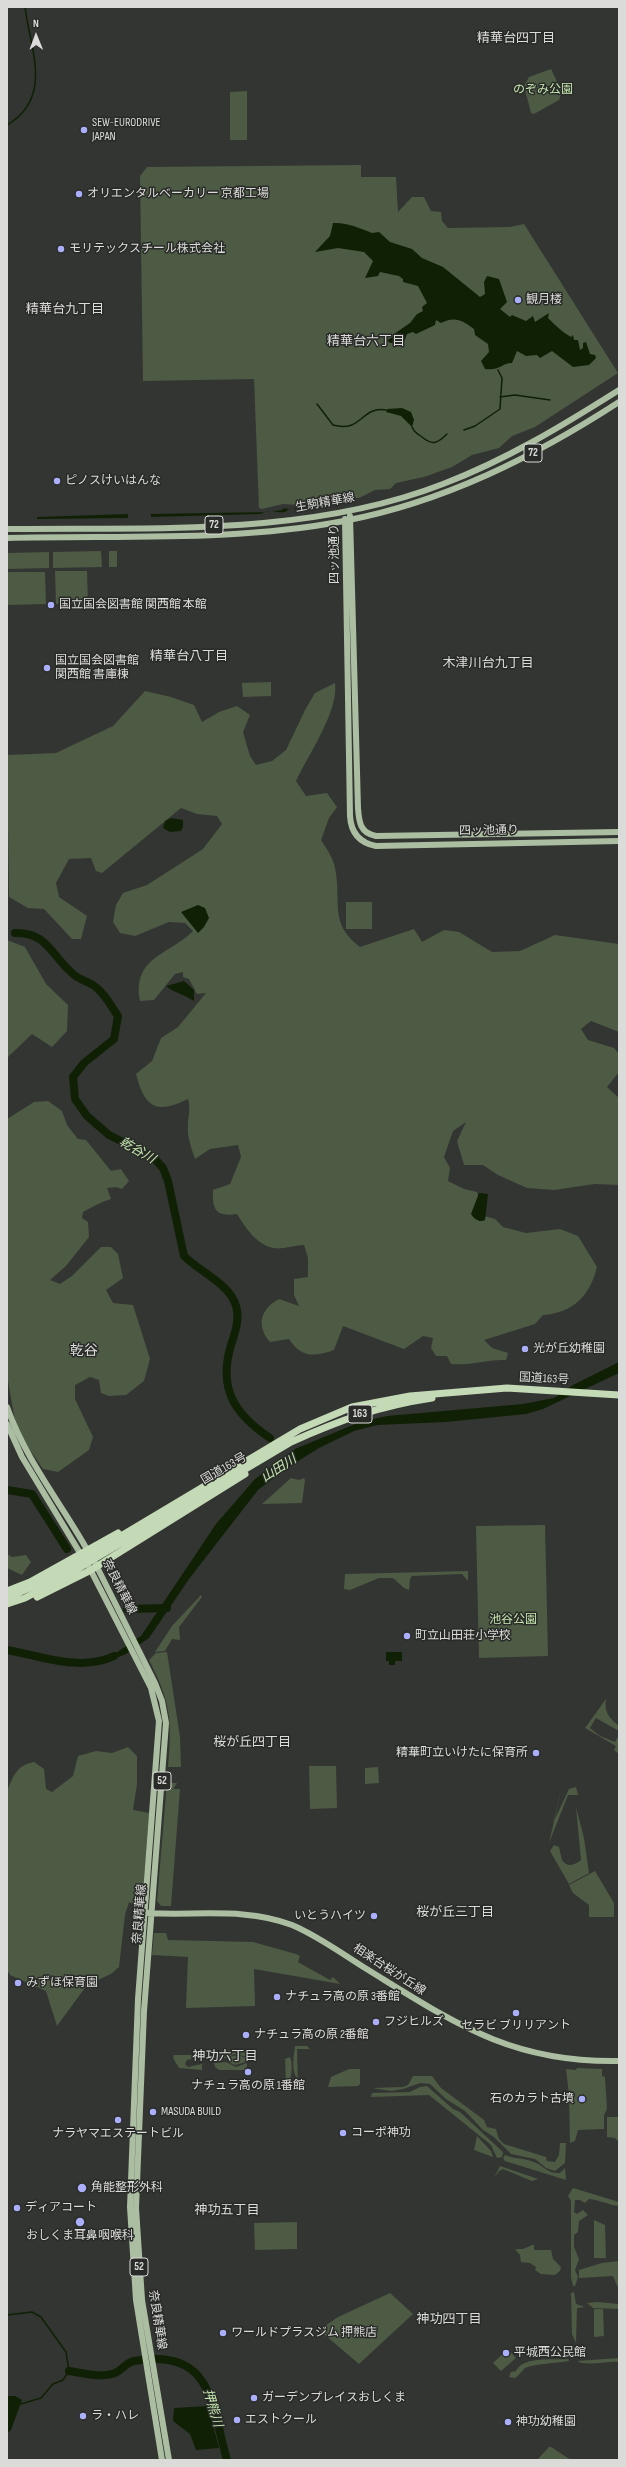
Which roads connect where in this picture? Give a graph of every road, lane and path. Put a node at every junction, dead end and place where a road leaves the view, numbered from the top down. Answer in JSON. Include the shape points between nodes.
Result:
{"nodes":[{"id":1,"x":619,"y":390,"type":"edge"},
{"id":2,"x":619,"y":402,"type":"edge"},
{"id":3,"x":348,"y":512,"type":"junction"},
{"id":4,"x":352,"y":519,"type":"junction"},
{"id":5,"x":345,"y":521,"type":"junction"},
{"id":6,"x":7,"y":529,"type":"edge"},
{"id":7,"x":7,"y":538,"type":"edge"},
{"id":8,"x":619,"y":832,"type":"edge"},
{"id":9,"x":619,"y":841,"type":"edge"},
{"id":10,"x":468,"y":1392,"type":"junction"},
{"id":11,"x":619,"y":1395,"type":"edge"},
{"id":12,"x":7,"y":1407,"type":"edge"},
{"id":13,"x":7,"y":1424,"type":"edge"},
{"id":14,"x":260,"y":1461,"type":"junction"},
{"id":15,"x":170,"y":1507,"type":"junction"},
{"id":16,"x":122,"y":1539,"type":"junction"},
{"id":17,"x":84,"y":1551,"type":"junction"},
{"id":18,"x":94,"y":1568,"type":"junction"},
{"id":19,"x":51,"y":1581,"type":"junction"},
{"id":20,"x":7,"y":1591,"type":"edge"},
{"id":21,"x":7,"y":1598,"type":"edge"},
{"id":22,"x":7,"y":1604,"type":"edge"},
{"id":23,"x":7,"y":1609,"type":"edge"},
{"id":24,"x":148,"y":1913,"type":"junction"},
{"id":25,"x":619,"y":2061,"type":"edge"},
{"id":26,"x":149,"y":2357,"type":"junction"},
{"id":27,"x":162,"y":2460,"type":"edge"},
{"id":28,"x":168,"y":2460,"type":"edge"}],
"edges":[{"from":1,"to":3,"type":"main road","name":"生駒精華線","number":"72","via":[[502,459],[416,493]]},
{"from":2,"to":4,"type":"main road","name":"生駒精華線","number":"72","via":[[501,470],[442,494]]},
{"from":3,"to":4,"type":"main road","name":"四ッ池通り"},
{"from":3,"to":5,"type":"main road","name":"四ッ池通り"},
{"from":3,"to":6,"type":"main road","name":"生駒精華線","number":"72","via":[[249,524]]},
{"from":4,"to":5,"type":"main road","name":"生駒精華線","number":"72"},
{"from":4,"to":8,"type":"main road","name":"四ッ池通り","via":[[357,788],[358,818],[362,829],[376,836]]},
{"from":5,"to":7,"type":"main road","name":"生駒精華線","number":"72","via":[[249,533]]},
{"from":5,"to":9,"type":"main road","name":"四ッ池通り","via":[[350,816],[352,831],[357,837],[376,846]]},
{"from":10,"to":11,"type":"highway","name":"国道163号","number":"163","via":[[507,1388]]},
{"from":10,"to":14,"type":"highway","name":"国道163号","number":"163","via":[[392,1404],[365,1412],[291,1442]]},
{"from":10,"to":15,"type":"highway","name":"国道163号","number":"163","via":[[384,1399],[323,1417]]},
{"from":12,"to":17,"type":"main road","name":"奈良精華線","number":"52","via":[[19,1438]]},
{"from":13,"to":17,"type":"main road","name":"奈良精華線","number":"52","via":[[22,1457]]},
{"from":14,"to":16,"type":"highway","name":"国道163号","number":"163"},
{"from":14,"to":18,"type":"highway","via":[[234,1482]]},
{"from":15,"to":16,"type":"highway","name":"国道163号","number":"163"},
{"from":15,"to":17,"type":"highway","number":"163","via":[[160,1509]]},
{"from":16,"to":19,"type":"highway","name":"国道163号","number":"163"},
{"from":17,"to":18,"type":"main road","name":"奈良精華線","number":"52"},
{"from":17,"to":20,"type":"highway","number":"163","via":[[30,1582]]},
{"from":18,"to":23,"type":"highway"},
{"from":18,"to":24,"type":"main road","name":"奈良精華線","number":"52","via":[[160,1696],[166,1723]]},
{"from":19,"to":21,"type":"highway","name":"国道163号","number":"163"},
{"from":19,"to":22,"type":"highway","name":"国道163号","number":"163","via":[[25,1598]]},
{"from":24,"to":25,"type":"main road","name":"相楽台桜が丘線","via":[[237,1914],[264,1917],[285,1923],[311,1934],[420,2004],[470,2031],[538,2054],[568,2059]]},
{"from":24,"to":26,"type":"main road","name":"奈良精華線","number":"52","via":[[135,2042],[130,2207],[133,2272]]},
{"from":26,"to":27,"type":"main road","name":"奈良精華線","number":"52","via":[[146,2364]]},
{"from":26,"to":28,"type":"main road","name":"奈良精華線","number":"52","via":[[153,2366]]}]}
